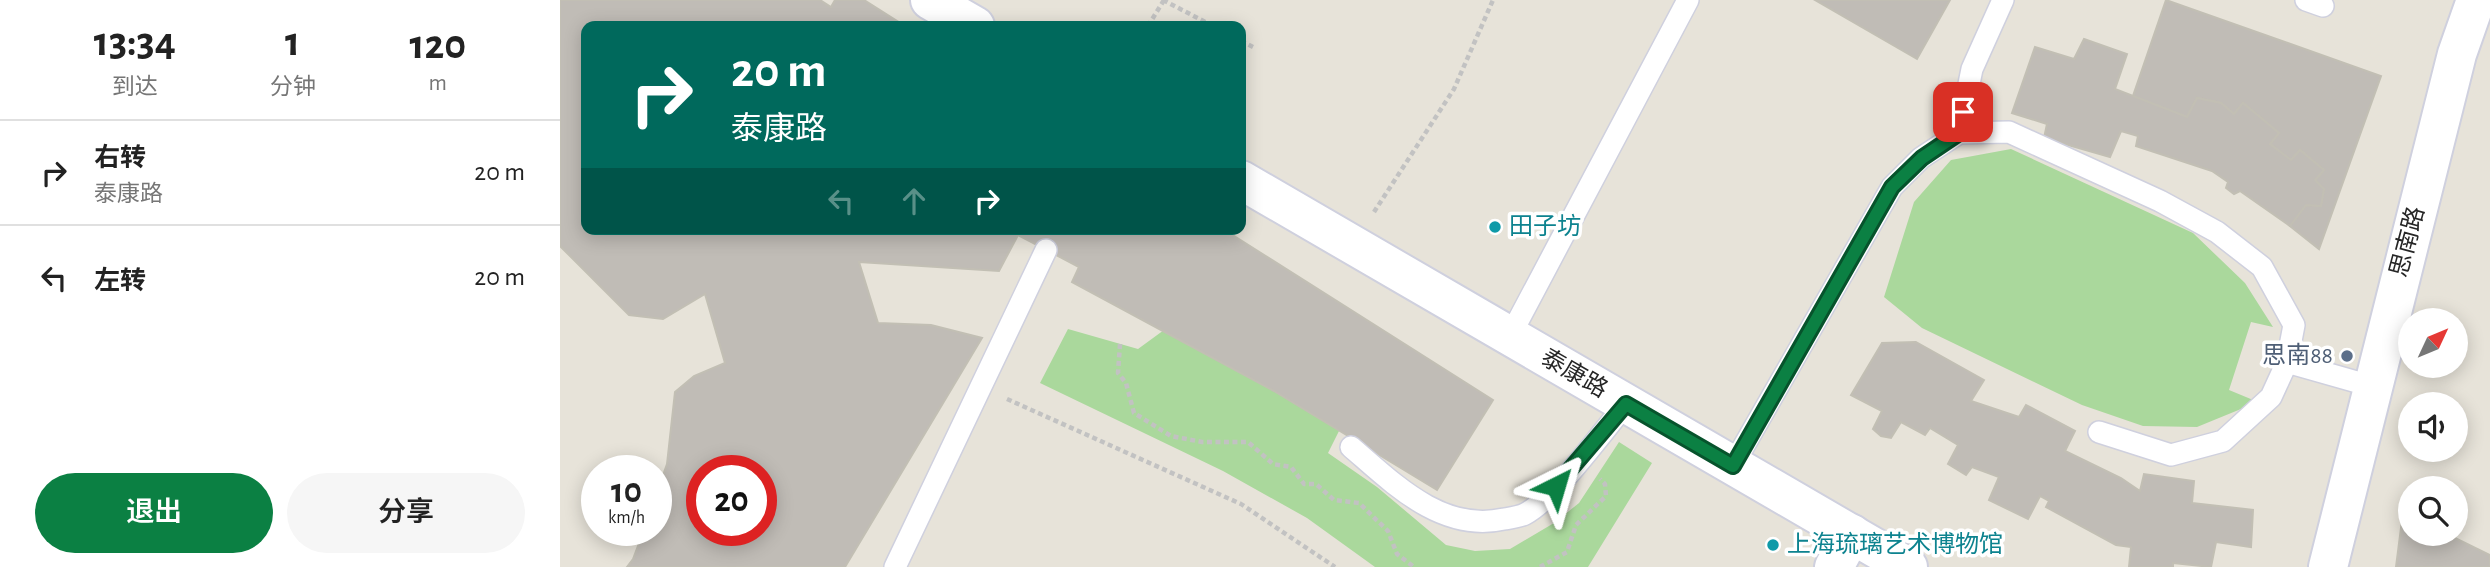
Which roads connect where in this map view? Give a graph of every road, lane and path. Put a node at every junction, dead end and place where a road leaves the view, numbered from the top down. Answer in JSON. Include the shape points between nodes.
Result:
{"nodes":[{"id":1,"x":930,"y":0,"type":"edge"},
{"id":2,"x":1164,"y":0,"type":"edge"},
{"id":3,"x":1493,"y":0,"type":"edge"},
{"id":4,"x":1688,"y":0,"type":"edge"},
{"id":5,"x":2003,"y":0,"type":"edge"},
{"id":6,"x":2476,"y":0,"type":"edge"},
{"id":7,"x":966,"y":21,"type":"edge"},
{"id":8,"x":1151,"y":21,"type":"edge"},
{"id":9,"x":1204,"y":21,"type":"edge"},
{"id":10,"x":1246,"y":44,"type":"edge"},
{"id":11,"x":1253,"y":47,"type":"dead end"},
{"id":12,"x":1959,"y":133,"type":"junction"},
{"id":13,"x":1246,"y":183,"type":"edge"},
{"id":14,"x":1354,"y":246,"type":"junction"},
{"id":15,"x":1046,"y":250,"type":"dead end"},
{"id":16,"x":1510,"y":336,"type":"junction"},
{"id":17,"x":1120,"y":344,"type":"dead end"},
{"id":18,"x":2287,"y":362,"type":"junction"},
{"id":19,"x":981,"y":386,"type":"junction"},
{"id":20,"x":2371,"y":386,"type":"junction"},
{"id":21,"x":1626,"y":404,"type":"junction"},
{"id":22,"x":2099,"y":432,"type":"dead end"},
{"id":23,"x":1351,"y":447,"type":"dead end"},
{"id":24,"x":1733,"y":466,"type":"junction"},
{"id":25,"x":1597,"y":475,"type":"dead end"},
{"id":26,"x":1852,"y":534,"type":"junction"},
{"id":27,"x":895,"y":567,"type":"edge"},
{"id":28,"x":1335,"y":567,"type":"edge"},
{"id":29,"x":1414,"y":567,"type":"edge"},
{"id":30,"x":1540,"y":567,"type":"edge"},
{"id":31,"x":1834,"y":567,"type":"edge"},
{"id":32,"x":1908,"y":567,"type":"edge"},
{"id":33,"x":2328,"y":567,"type":"edge"}],
"edges":[{"from":1,"to":7,"type":"street"},
{"from":2,"to":8,"type":"path"},
{"from":2,"to":9,"type":"path"},
{"from":3,"to":14,"type":"path","via":[[1454,89]]},
{"from":4,"to":16,"type":"lane"},
{"from":5,"to":12,"type":"lane","via":[[1972,69]]},
{"from":6,"to":20,"type":"street","name":"思南路","via":[[2457,54]]},
{"from":10,"to":11,"type":"path"},
{"from":12,"to":18,"type":"lane","via":[[2009,132],[2161,201],[2217,232],[2262,267],[2294,325]]},
{"from":12,"to":24,"type":"lane","via":[[1922,158],[1892,187]]},
{"from":13,"to":14,"type":"street","name":"泰康路"},
{"from":14,"to":16,"type":"street","name":"泰康路"},
{"from":15,"to":19,"type":"lane"},
{"from":16,"to":21,"type":"street","name":"泰康路"},
{"from":17,"to":29,"type":"path","via":[[1118,373],[1135,413],[1171,436],[1202,442],[1248,442],[1273,464],[1291,467],[1304,484],[1316,484],[1334,500],[1359,503],[1388,531],[1397,554]]},
{"from":18,"to":20,"type":"lane"},
{"from":18,"to":22,"type":"lane","via":[[2271,397],[2223,441],[2171,455]]},
{"from":19,"to":27,"type":"lane"},
{"from":19,"to":28,"type":"path","via":[[1049,421],[1241,504]]},
{"from":20,"to":33,"type":"street","name":"思南路"},
{"from":21,"to":23,"type":"lane","via":[[1556,486],[1524,515],[1485,523],[1442,515],[1404,492]]},
{"from":21,"to":24,"type":"street","name":"泰康路"},
{"from":24,"to":26,"type":"street","name":"泰康路"},
{"from":25,"to":30,"type":"path","via":[[1605,484],[1606,496],[1576,524],[1567,552]]},
{"from":26,"to":31,"type":"street"},
{"from":26,"to":32,"type":"street","name":"泰康路"}]}
